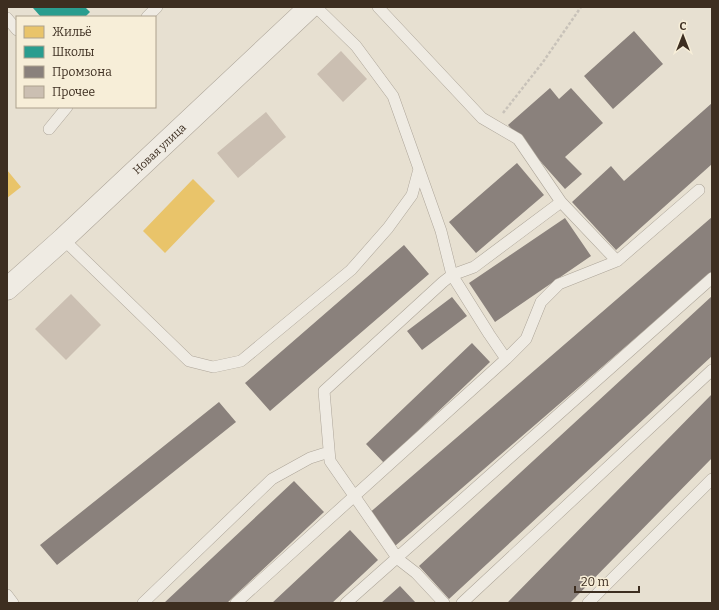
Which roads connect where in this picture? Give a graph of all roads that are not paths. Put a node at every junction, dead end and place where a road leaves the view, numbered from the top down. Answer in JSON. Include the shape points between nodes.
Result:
{"nodes":[{"id":1,"x":157,"y":7,"type":"edge"},
{"id":2,"x":310,"y":7,"type":"edge"},
{"id":3,"x":316,"y":7,"type":"edge"},
{"id":4,"x":378,"y":7,"type":"edge"},
{"id":5,"x":148,"y":16,"type":"edge"},
{"id":6,"x":7,"y":18,"type":"edge"},
{"id":7,"x":16,"y":29,"type":"edge"},
{"id":8,"x":66,"y":108,"type":"edge"},
{"id":9,"x":49,"y":129,"type":"dead end"},
{"id":10,"x":419,"y":169,"type":"junction"},
{"id":11,"x":699,"y":190,"type":"dead end"},
{"id":12,"x":561,"y":202,"type":"junction"},
{"id":13,"x":63,"y":239,"type":"junction"},
{"id":14,"x":617,"y":261,"type":"junction"},
{"id":15,"x":452,"y":275,"type":"junction"},
{"id":16,"x":712,"y":278,"type":"edge"},
{"id":17,"x":7,"y":289,"type":"edge"},
{"id":18,"x":506,"y":359,"type":"junction"},
{"id":19,"x":712,"y":370,"type":"edge"},
{"id":20,"x":329,"y":452,"type":"junction"},
{"id":21,"x":712,"y":479,"type":"edge"},
{"id":22,"x":354,"y":498,"type":"junction"},
{"id":23,"x":398,"y":559,"type":"junction"},
{"id":24,"x":7,"y":595,"type":"edge"},
{"id":25,"x":13,"y":603,"type":"edge"},
{"id":26,"x":143,"y":603,"type":"edge"},
{"id":27,"x":236,"y":603,"type":"edge"},
{"id":28,"x":346,"y":603,"type":"edge"},
{"id":29,"x":444,"y":603,"type":"edge"},
{"id":30,"x":462,"y":603,"type":"edge"},
{"id":31,"x":588,"y":603,"type":"edge"}],
"edges":[{"from":1,"to":5,"type":"lane"},
{"from":2,"to":13,"type":"street","name":"Новая улица"},
{"from":3,"to":10,"type":"lane","via":[[356,46],[394,96]]},
{"from":4,"to":12,"type":"lane","via":[[482,118],[518,139]]},
{"from":6,"to":7,"type":"lane"},
{"from":8,"to":9,"type":"lane"},
{"from":10,"to":13,"type":"lane","via":[[412,196],[351,270],[241,361],[213,367],[189,361]]},
{"from":10,"to":15,"type":"lane","via":[[441,231]]},
{"from":11,"to":14,"type":"lane"},
{"from":12,"to":14,"type":"lane"},
{"from":12,"to":15,"type":"lane","via":[[474,267]]},
{"from":13,"to":17,"type":"street","name":"Новая улица"},
{"from":14,"to":18,"type":"lane","via":[[559,284],[541,302],[526,339]]},
{"from":15,"to":18,"type":"lane"},
{"from":15,"to":20,"type":"lane","via":[[324,392]]},
{"from":16,"to":23,"type":"lane"},
{"from":18,"to":22,"type":"lane"},
{"from":19,"to":30,"type":"lane"},
{"from":20,"to":22,"type":"lane","via":[[330,461]]},
{"from":20,"to":26,"type":"lane","via":[[310,458],[272,479]]},
{"from":21,"to":31,"type":"lane"},
{"from":22,"to":23,"type":"lane"},
{"from":22,"to":27,"type":"lane"},
{"from":23,"to":28,"type":"lane"},
{"from":23,"to":29,"type":"lane","via":[[416,573]]},
{"from":24,"to":25,"type":"lane"}]}
